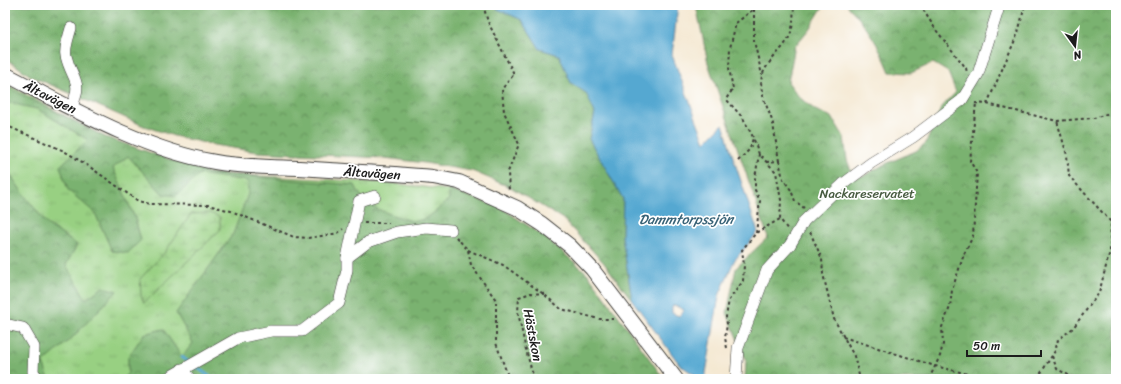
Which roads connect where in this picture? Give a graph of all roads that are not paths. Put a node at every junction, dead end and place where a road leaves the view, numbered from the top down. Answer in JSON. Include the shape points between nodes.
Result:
{"nodes":[{"id":1,"x":998,"y":5,"type":"edge"},
{"id":2,"x":71,"y":28,"type":"dead end"},
{"id":3,"x":5,"y":74,"type":"edge"},
{"id":4,"x":71,"y":108,"type":"junction"},
{"id":5,"x":376,"y":196,"type":"dead end"},
{"id":6,"x":451,"y":230,"type":"road end"},
{"id":7,"x":347,"y":258,"type":"junction"},
{"id":8,"x":5,"y":324,"type":"edge"},
{"id":9,"x":182,"y":369,"type":"junction"},
{"id":10,"x":39,"y":379,"type":"edge"},
{"id":11,"x":166,"y":379,"type":"edge"},
{"id":12,"x":190,"y":379,"type":"edge"},
{"id":13,"x":676,"y":379,"type":"edge"},
{"id":14,"x":736,"y":379,"type":"edge"}],
"edges":[{"from":1,"to":14,"type":"street","via":[[978,74],[962,100],[843,184],[807,217],[790,245],[766,270],[738,348]]},
{"from":2,"to":4,"type":"street","via":[[65,55],[75,78],[77,92]]},
{"from":3,"to":4,"type":"main road","name":"Ältavägen"},
{"from":4,"to":13,"type":"main road","name":"Ältavägen","via":[[142,140],[215,162],[433,177],[459,182],[487,194],[517,208],[570,246],[592,269]]},
{"from":5,"to":7,"type":"street","via":[[359,201]]},
{"from":6,"to":7,"type":"street","via":[[426,228],[397,232],[368,242]]},
{"from":7,"to":9,"type":"street","via":[[347,270],[339,303],[302,331],[271,331],[238,338]]},
{"from":8,"to":10,"type":"street","via":[[23,328],[34,347],[33,372]]},
{"from":9,"to":11,"type":"street"},
{"from":9,"to":12,"type":"street"}]}
